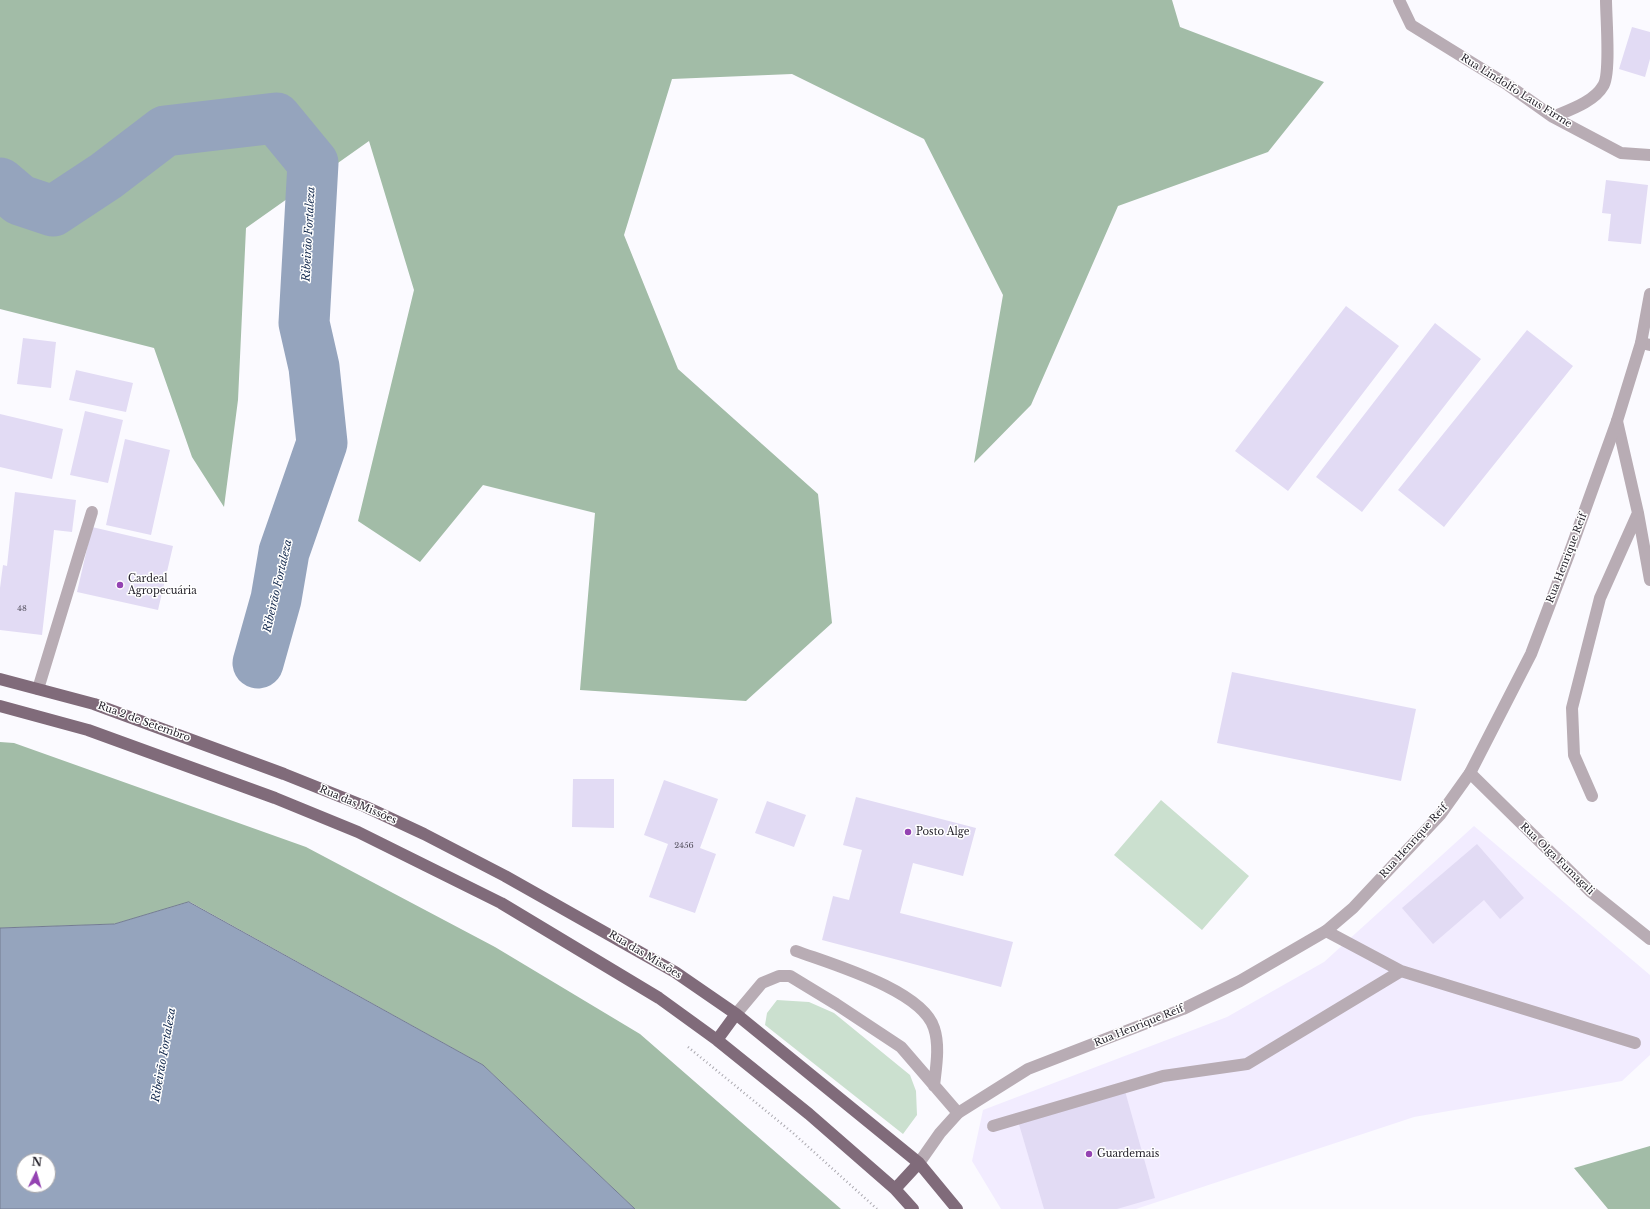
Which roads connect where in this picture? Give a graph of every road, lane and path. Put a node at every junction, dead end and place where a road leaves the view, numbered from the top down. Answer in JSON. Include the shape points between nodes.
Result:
{"nodes":[{"id":1,"x":1399,"y":0,"type":"edge"},
{"id":2,"x":1606,"y":0,"type":"edge"},
{"id":3,"x":1553,"y":117,"type":"junction"},
{"id":4,"x":1650,"y":155,"type":"edge"},
{"id":5,"x":1650,"y":294,"type":"edge"},
{"id":6,"x":1646,"y":344,"type":"edge"},
{"id":7,"x":1617,"y":421,"type":"junction"},
{"id":8,"x":92,"y":512,"type":"dead end"},
{"id":9,"x":1638,"y":513,"type":"junction"},
{"id":10,"x":1650,"y":580,"type":"edge"},
{"id":11,"x":0,"y":679,"type":"edge"},
{"id":12,"x":38,"y":689,"type":"junction"},
{"id":13,"x":0,"y":706,"type":"edge"},
{"id":14,"x":1470,"y":773,"type":"junction"},
{"id":15,"x":284,"y":774,"type":"joint"},
{"id":16,"x":1592,"y":796,"type":"dead end"},
{"id":17,"x":1326,"y":931,"type":"junction"},
{"id":18,"x":1650,"y":939,"type":"edge"},
{"id":19,"x":796,"y":951,"type":"dead end"},
{"id":20,"x":1401,"y":971,"type":"junction"},
{"id":21,"x":736,"y":1014,"type":"junction"},
{"id":22,"x":717,"y":1040,"type":"junction"},
{"id":23,"x":1634,"y":1043,"type":"dead end"},
{"id":24,"x":685,"y":1045,"type":"dead end"},
{"id":25,"x":934,"y":1086,"type":"junction"},
{"id":26,"x":958,"y":1113,"type":"junction"},
{"id":27,"x":993,"y":1126,"type":"dead end"},
{"id":28,"x":919,"y":1162,"type":"junction"},
{"id":29,"x":895,"y":1189,"type":"junction"},
{"id":30,"x":877,"y":1209,"type":"edge"},
{"id":31,"x":913,"y":1209,"type":"edge"},
{"id":32,"x":957,"y":1209,"type":"edge"}],
"edges":[{"from":1,"to":3,"type":"street","name":"Rua Lindolfo Laus Firme","via":[[1411,25],[1508,85]]},
{"from":2,"to":3,"type":"street","via":[[1607,74],[1603,86],[1591,98]]},
{"from":3,"to":4,"type":"street","name":"Rua Lindolfo Laus Firme","via":[[1621,153]]},
{"from":5,"to":6,"type":"street","name":"Rua Henrique Reif"},
{"from":6,"to":7,"type":"street","name":"Rua Henrique Reif"},
{"from":7,"to":9,"type":"street"},
{"from":7,"to":14,"type":"street","name":"Rua Henrique Reif","via":[[1531,654]]},
{"from":8,"to":12,"type":"street"},
{"from":9,"to":10,"type":"street"},
{"from":9,"to":16,"type":"street","via":[[1600,598],[1572,708],[1574,754]]},
{"from":11,"to":12,"type":"main road","name":"Rua 2 de Setembro"},
{"from":12,"to":15,"type":"main road","name":"Rua 2 de Setembro","via":[[94,704]]},
{"from":13,"to":22,"type":"main road","via":[[88,730],[275,798],[358,832],[501,903],[659,998]]},
{"from":14,"to":17,"type":"street","name":"Rua Henrique Reif","via":[[1440,816],[1353,908]]},
{"from":14,"to":18,"type":"street","name":"Rua Olga Fumagali","via":[[1590,891]]},
{"from":15,"to":21,"type":"main road","name":"Rua das Missões","via":[[364,806],[505,876],[675,972]]},
{"from":17,"to":20,"type":"street"},
{"from":17,"to":26,"type":"street","name":"Rua Henrique Reif","via":[[1240,981],[1183,1009],[1028,1069]]},
{"from":19,"to":25,"type":"street","via":[[885,984],[923,1010],[934,1027],[937,1054]]},
{"from":20,"to":23,"type":"street"},
{"from":20,"to":27,"type":"street","via":[[1247,1064],[1164,1076]]},
{"from":21,"to":22,"type":"main road"},
{"from":21,"to":25,"type":"street","via":[[762,983],[779,976],[790,976],[901,1047]]},
{"from":21,"to":28,"type":"main road","name":"Rua das Missões"},
{"from":22,"to":29,"type":"main road","via":[[809,1114]]},
{"from":24,"to":30,"type":"path","via":[[793,1133]]},
{"from":25,"to":26,"type":"street"},
{"from":26,"to":28,"type":"street","name":"Rua Henrique Reif"},
{"from":28,"to":29,"type":"main road"},
{"from":28,"to":32,"type":"main road","name":"Rua das Missões"},
{"from":29,"to":31,"type":"main road"}]}
